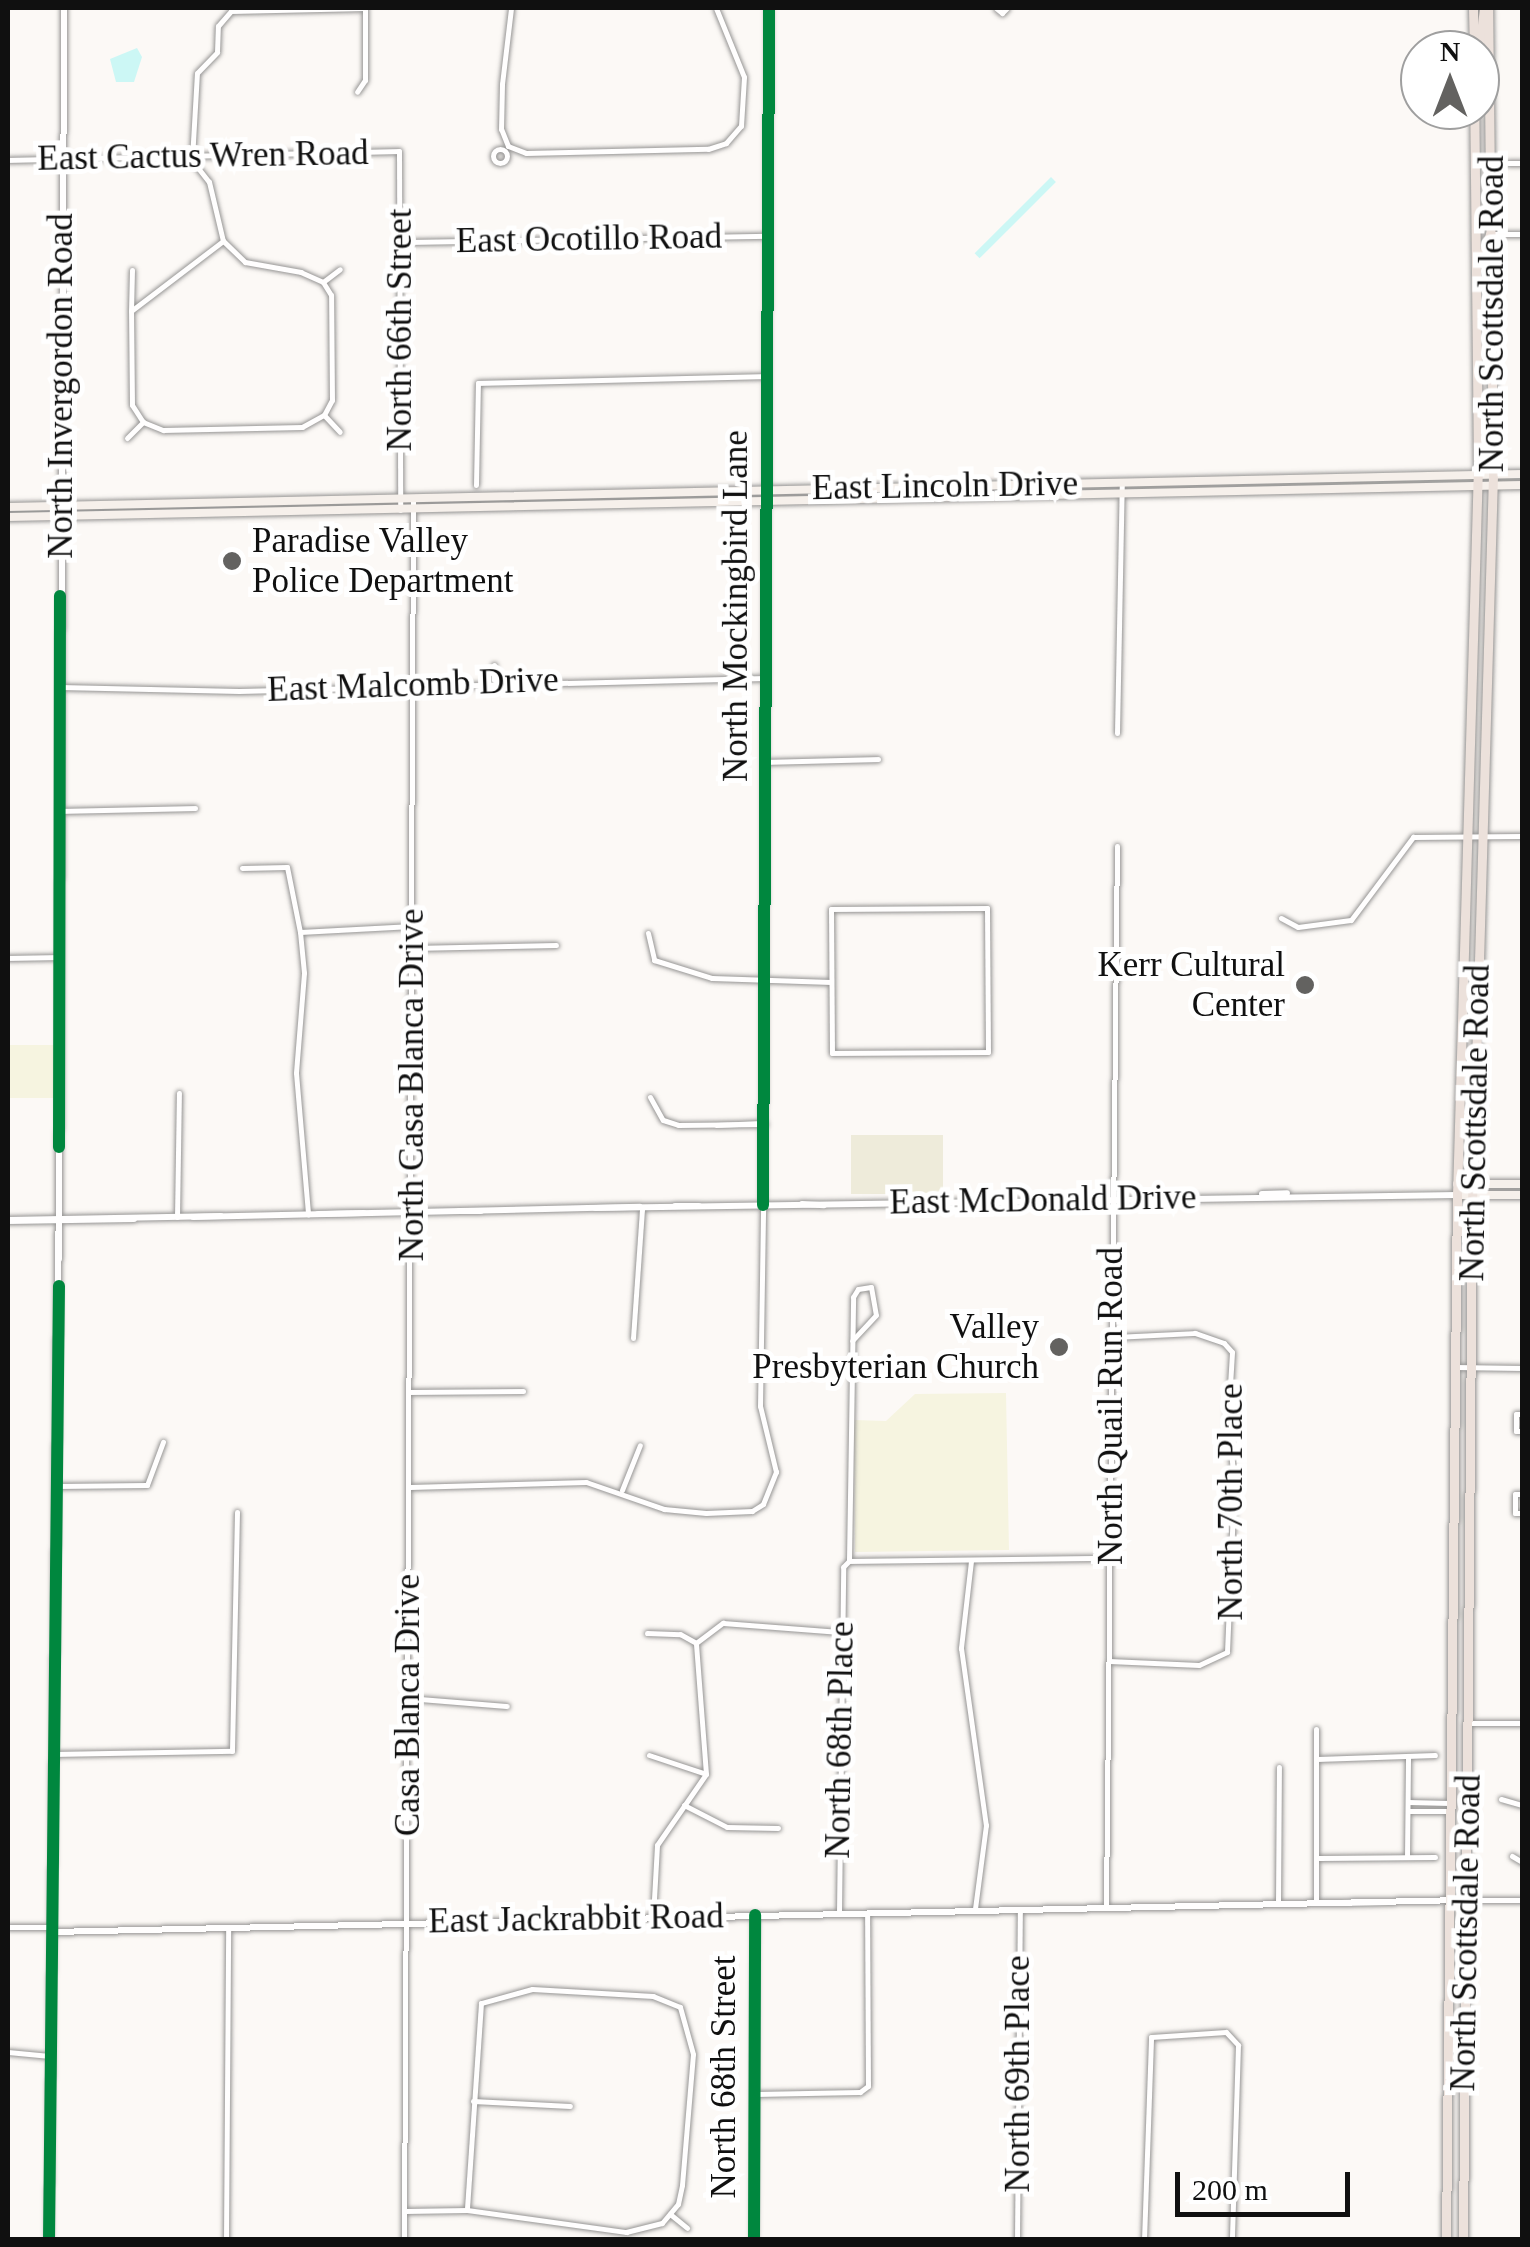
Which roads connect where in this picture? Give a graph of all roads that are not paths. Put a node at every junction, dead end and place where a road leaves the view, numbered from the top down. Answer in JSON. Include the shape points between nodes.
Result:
{"nodes":[{"id":1,"x":64,"y":8,"type":"edge"},
{"id":2,"x":365,"y":8,"type":"edge"},
{"id":3,"x":510,"y":8,"type":"edge"},
{"id":4,"x":716,"y":8,"type":"edge"},
{"id":5,"x":769,"y":8,"type":"edge"},
{"id":6,"x":996,"y":8,"type":"edge"},
{"id":7,"x":1006,"y":8,"type":"edge"},
{"id":8,"x":1486,"y":8,"type":"edge"},
{"id":9,"x":357,"y":92,"type":"dead end"},
{"id":10,"x":1474,"y":130,"type":"edge"},
{"id":11,"x":399,"y":151,"type":"joint"},
{"id":12,"x":8,"y":160,"type":"edge"},
{"id":13,"x":62,"y":160,"type":"junction"},
{"id":14,"x":192,"y":160,"type":"junction"},
{"id":15,"x":1508,"y":163,"type":"dead end"},
{"id":16,"x":1522,"y":163,"type":"edge"},
{"id":17,"x":1475,"y":170,"type":"junction"},
{"id":18,"x":769,"y":232,"type":"junction"},
{"id":19,"x":1490,"y":234,"type":"junction"},
{"id":20,"x":1522,"y":234,"type":"edge"},
{"id":21,"x":223,"y":241,"type":"junction"},
{"id":22,"x":410,"y":242,"type":"dead end"},
{"id":23,"x":340,"y":269,"type":"dead end"},
{"id":24,"x":132,"y":270,"type":"dead end"},
{"id":25,"x":1476,"y":273,"type":"junction"},
{"id":26,"x":323,"y":282,"type":"junction"},
{"id":27,"x":132,"y":312,"type":"junction"},
{"id":28,"x":1491,"y":334,"type":"junction"},
{"id":29,"x":1477,"y":335,"type":"junction"},
{"id":30,"x":766,"y":376,"type":"junction"},
{"id":31,"x":324,"y":415,"type":"junction"},
{"id":32,"x":143,"y":422,"type":"junction"},
{"id":33,"x":340,"y":432,"type":"dead end"},
{"id":34,"x":127,"y":438,"type":"dead end"},
{"id":35,"x":1522,"y":474,"type":"edge"},
{"id":36,"x":1478,"y":479,"type":"junction"},
{"id":37,"x":1493,"y":479,"type":"junction"},
{"id":38,"x":476,"y":484,"type":"dead end"},
{"id":39,"x":1522,"y":485,"type":"edge"},
{"id":40,"x":1122,"y":487,"type":"junction"},
{"id":41,"x":767,"y":496,"type":"junction"},
{"id":42,"x":400,"y":499,"type":"junction"},
{"id":43,"x":413,"y":504,"type":"junction"},
{"id":44,"x":344,"y":506,"type":"junction"},
{"id":45,"x":8,"y":507,"type":"edge"},
{"id":46,"x":400,"y":510,"type":"junction"},
{"id":47,"x":60,"y":512,"type":"junction"},
{"id":48,"x":8,"y":517,"type":"edge"},
{"id":49,"x":494,"y":665,"type":"dead end"},
{"id":50,"x":765,"y":678,"type":"junction"},
{"id":51,"x":494,"y":680,"type":"junction"},
{"id":52,"x":412,"y":683,"type":"junction"},
{"id":53,"x":60,"y":687,"type":"junction"},
{"id":54,"x":1117,"y":733,"type":"dead end"},
{"id":55,"x":878,"y":759,"type":"dead end"},
{"id":56,"x":765,"y":762,"type":"junction"},
{"id":57,"x":195,"y":808,"type":"dead end"},
{"id":58,"x":60,"y":811,"type":"junction"},
{"id":59,"x":1468,"y":834,"type":"junction"},
{"id":60,"x":1482,"y":835,"type":"junction"},
{"id":61,"x":1522,"y":836,"type":"edge"},
{"id":62,"x":1117,"y":846,"type":"dead end"},
{"id":63,"x":242,"y":868,"type":"dead end"},
{"id":64,"x":1281,"y":918,"type":"dead end"},
{"id":65,"x":412,"y":926,"type":"junction"},
{"id":66,"x":300,"y":932,"type":"junction"},
{"id":67,"x":648,"y":932,"type":"dead end"},
{"id":68,"x":556,"y":945,"type":"dead end"},
{"id":69,"x":412,"y":948,"type":"junction"},
{"id":70,"x":8,"y":958,"type":"edge"},
{"id":71,"x":60,"y":958,"type":"junction"},
{"id":72,"x":831,"y":982,"type":"junction"},
{"id":73,"x":767,"y":983,"type":"junction"},
{"id":74,"x":179,"y":1093,"type":"dead end"},
{"id":75,"x":650,"y":1097,"type":"dead end"},
{"id":76,"x":765,"y":1124,"type":"junction"},
{"id":77,"x":1522,"y":1184,"type":"edge"},
{"id":78,"x":1473,"y":1189,"type":"junction"},
{"id":79,"x":1457,"y":1190,"type":"junction"},
{"id":80,"x":1522,"y":1195,"type":"edge"},
{"id":81,"x":1113,"y":1198,"type":"junction"},
{"id":82,"x":764,"y":1205,"type":"junction"},
{"id":83,"x":642,"y":1207,"type":"junction"},
{"id":84,"x":411,"y":1212,"type":"junction"},
{"id":85,"x":308,"y":1214,"type":"junction"},
{"id":86,"x":177,"y":1217,"type":"junction"},
{"id":87,"x":59,"y":1220,"type":"junction"},
{"id":88,"x":8,"y":1221,"type":"edge"},
{"id":89,"x":1112,"y":1336,"type":"junction"},
{"id":90,"x":634,"y":1338,"type":"dead end"},
{"id":91,"x":852,"y":1341,"type":"junction"},
{"id":92,"x":1455,"y":1367,"type":"junction"},
{"id":93,"x":1472,"y":1367,"type":"junction"},
{"id":94,"x":1522,"y":1368,"type":"edge"},
{"id":95,"x":523,"y":1391,"type":"dead end"},
{"id":96,"x":410,"y":1392,"type":"junction"},
{"id":97,"x":1522,"y":1414,"type":"edge"},
{"id":98,"x":1522,"y":1432,"type":"edge"},
{"id":99,"x":163,"y":1442,"type":"dead end"},
{"id":100,"x":640,"y":1445,"type":"dead end"},
{"id":101,"x":57,"y":1486,"type":"junction"},
{"id":102,"x":410,"y":1487,"type":"junction"},
{"id":103,"x":622,"y":1490,"type":"junction"},
{"id":104,"x":1522,"y":1494,"type":"edge"},
{"id":105,"x":236,"y":1512,"type":"dead end"},
{"id":106,"x":1522,"y":1513,"type":"edge"},
{"id":107,"x":1110,"y":1558,"type":"junction"},
{"id":108,"x":971,"y":1560,"type":"junction"},
{"id":109,"x":849,"y":1561,"type":"junction"},
{"id":110,"x":647,"y":1632,"type":"dead end"},
{"id":111,"x":841,"y":1632,"type":"junction"},
{"id":112,"x":696,"y":1642,"type":"junction"},
{"id":113,"x":1109,"y":1661,"type":"junction"},
{"id":114,"x":407,"y":1698,"type":"junction"},
{"id":115,"x":507,"y":1706,"type":"dead end"},
{"id":116,"x":1468,"y":1723,"type":"junction"},
{"id":117,"x":1522,"y":1724,"type":"edge"},
{"id":118,"x":1316,"y":1730,"type":"dead end"},
{"id":119,"x":55,"y":1754,"type":"junction"},
{"id":120,"x":649,"y":1755,"type":"dead end"},
{"id":121,"x":1436,"y":1756,"type":"dead end"},
{"id":122,"x":1408,"y":1757,"type":"junction"},
{"id":123,"x":1317,"y":1759,"type":"junction"},
{"id":124,"x":1279,"y":1767,"type":"dead end"},
{"id":125,"x":706,"y":1774,"type":"junction"},
{"id":126,"x":1501,"y":1798,"type":"dead end"},
{"id":127,"x":1408,"y":1802,"type":"junction"},
{"id":128,"x":684,"y":1804,"type":"junction"},
{"id":129,"x":1522,"y":1804,"type":"edge"},
{"id":130,"x":1450,"y":1807,"type":"junction"},
{"id":131,"x":1408,"y":1811,"type":"junction"},
{"id":132,"x":778,"y":1828,"type":"dead end"},
{"id":133,"x":1407,"y":1856,"type":"junction"},
{"id":134,"x":1512,"y":1856,"type":"dead end"},
{"id":135,"x":1436,"y":1857,"type":"dead end"},
{"id":136,"x":1317,"y":1858,"type":"junction"},
{"id":137,"x":1522,"y":1862,"type":"edge"},
{"id":138,"x":1466,"y":1900,"type":"junction"},
{"id":139,"x":1522,"y":1900,"type":"edge"},
{"id":140,"x":1450,"y":1901,"type":"junction"},
{"id":141,"x":1316,"y":1903,"type":"junction"},
{"id":142,"x":1278,"y":1904,"type":"junction"},
{"id":143,"x":1106,"y":1906,"type":"junction"},
{"id":144,"x":975,"y":1909,"type":"junction"},
{"id":145,"x":1020,"y":1909,"type":"junction"},
{"id":146,"x":867,"y":1912,"type":"junction"},
{"id":147,"x":839,"y":1913,"type":"junction"},
{"id":148,"x":755,"y":1915,"type":"junction"},
{"id":149,"x":653,"y":1917,"type":"junction"},
{"id":150,"x":406,"y":1922,"type":"junction"},
{"id":151,"x":8,"y":1927,"type":"edge"},
{"id":152,"x":228,"y":1927,"type":"junction"},
{"id":153,"x":52,"y":1930,"type":"junction"},
{"id":154,"x":1448,"y":2041,"type":"junction"},
{"id":155,"x":1465,"y":2041,"type":"junction"},
{"id":156,"x":8,"y":2052,"type":"edge"},
{"id":157,"x":50,"y":2056,"type":"junction"},
{"id":158,"x":1448,"y":2084,"type":"junction"},
{"id":159,"x":1464,"y":2086,"type":"junction"},
{"id":160,"x":754,"y":2094,"type":"junction"},
{"id":161,"x":473,"y":2101,"type":"junction"},
{"id":162,"x":570,"y":2106,"type":"dead end"},
{"id":163,"x":467,"y":2210,"type":"junction"},
{"id":164,"x":405,"y":2211,"type":"junction"},
{"id":165,"x":670,"y":2214,"type":"junction"},
{"id":166,"x":687,"y":2228,"type":"dead end"},
{"id":167,"x":626,"y":2236,"type":"edge"},
{"id":168,"x":49,"y":2240,"type":"edge"},
{"id":169,"x":226,"y":2240,"type":"edge"},
{"id":170,"x":404,"y":2240,"type":"edge"},
{"id":171,"x":754,"y":2240,"type":"edge"},
{"id":172,"x":1017,"y":2240,"type":"edge"},
{"id":173,"x":1144,"y":2240,"type":"edge"},
{"id":174,"x":1232,"y":2240,"type":"edge"},
{"id":175,"x":1446,"y":2240,"type":"edge"},
{"id":176,"x":1463,"y":2240,"type":"edge"}],
"edges":[{"from":1,"to":13,"type":"street","name":"North Invergordon Road"},
{"from":2,"to":9,"type":"street","via":[[364,80]]},
{"from":2,"to":14,"type":"street","via":[[222,16],[217,52],[197,72]]},
{"from":3,"to":4,"type":"street","via":[[502,99],[507,148],[526,153],[708,149],[733,136],[744,113],[744,78]]},
{"from":5,"to":18,"type":"street","name":"North Mockingbird Lane"},
{"from":6,"to":7,"type":"street"},
{"from":8,"to":19,"type":"main road","name":"North Scottsdale Road"},
{"from":10,"to":17,"type":"main road","name":"North Scottsdale Road"},
{"from":11,"to":14,"type":"street","name":"East Cactus Wren Road"},
{"from":11,"to":42,"type":"street","name":"North 66th Street"},
{"from":12,"to":13,"type":"street","name":"East Cactus Wren Road"},
{"from":13,"to":14,"type":"street","name":"East Cactus Wren Road"},
{"from":13,"to":47,"type":"street","name":"North Invergordon Road"},
{"from":14,"to":21,"type":"street","via":[[210,182]]},
{"from":15,"to":16,"type":"street"},
{"from":17,"to":19,"type":"main road","via":[[1482,223]]},
{"from":17,"to":25,"type":"main road","name":"North Scottsdale Road"},
{"from":18,"to":22,"type":"street","name":"East Ocotillo Road"},
{"from":18,"to":30,"type":"street","name":"North Mockingbird Lane"},
{"from":19,"to":20,"type":"street"},
{"from":19,"to":25,"type":"main road"},
{"from":19,"to":28,"type":"main road","name":"North Scottsdale Road"},
{"from":21,"to":26,"type":"street","via":[[245,262]]},
{"from":21,"to":27,"type":"street"},
{"from":23,"to":26,"type":"street"},
{"from":24,"to":27,"type":"street"},
{"from":25,"to":29,"type":"main road","name":"North Scottsdale Road"},
{"from":26,"to":31,"type":"street","via":[[334,304],[332,400]]},
{"from":27,"to":32,"type":"street","via":[[132,404]]},
{"from":28,"to":29,"type":"main road"},
{"from":28,"to":37,"type":"main road","name":"North Scottsdale Road"},
{"from":29,"to":36,"type":"main road","name":"North Scottsdale Road"},
{"from":30,"to":38,"type":"street","via":[[478,384]]},
{"from":30,"to":41,"type":"street","name":"North Mockingbird Lane"},
{"from":31,"to":32,"type":"street","via":[[302,427],[163,430]]},
{"from":31,"to":33,"type":"street"},
{"from":32,"to":34,"type":"street"},
{"from":35,"to":37,"type":"main road","name":"East Lincoln Drive"},
{"from":36,"to":37,"type":"main road","name":"East Lincoln Drive"},
{"from":36,"to":40,"type":"main road","name":"East Lincoln Drive"},
{"from":36,"to":59,"type":"main road","name":"North Scottsdale Road"},
{"from":37,"to":39,"type":"main road","name":"East Lincoln Drive"},
{"from":37,"to":60,"type":"main road","name":"North Scottsdale Road"},
{"from":40,"to":41,"type":"main road","name":"East Lincoln Drive"},
{"from":40,"to":54,"type":"street"},
{"from":41,"to":43,"type":"main road","name":"East Lincoln Drive"},
{"from":41,"to":50,"type":"street","name":"North Mockingbird Lane"},
{"from":42,"to":43,"type":"main road","name":"East Lincoln Drive"},
{"from":42,"to":44,"type":"main road","name":"East Lincoln Drive"},
{"from":42,"to":46,"type":"street","name":"North 66th Street"},
{"from":43,"to":46,"type":"main road","name":"East Lincoln Drive"},
{"from":43,"to":52,"type":"street"},
{"from":44,"to":46,"type":"main road","name":"East Lincoln Drive"},
{"from":44,"to":47,"type":"main road","name":"East Lincoln Drive"},
{"from":45,"to":47,"type":"main road","name":"East Lincoln Drive"},
{"from":47,"to":48,"type":"main road","name":"East Lincoln Drive"},
{"from":47,"to":53,"type":"street","name":"North Invergordon Road"},
{"from":49,"to":51,"type":"street"},
{"from":50,"to":51,"type":"street","name":"East Malcomb Drive"},
{"from":50,"to":56,"type":"street","name":"North Mockingbird Lane"},
{"from":51,"to":52,"type":"street","name":"East Malcomb Drive"},
{"from":52,"to":53,"type":"street","name":"East Malcomb Drive","via":[[239,691]]},
{"from":52,"to":65,"type":"street","name":"North Casa Blanca Drive"},
{"from":53,"to":58,"type":"street","name":"North Invergordon Road"},
{"from":55,"to":56,"type":"street"},
{"from":56,"to":73,"type":"street","name":"North Mockingbird Lane"},
{"from":57,"to":58,"type":"street"},
{"from":58,"to":71,"type":"street","name":"North Invergordon Road"},
{"from":59,"to":60,"type":"street"},
{"from":59,"to":64,"type":"street","via":[[1426,834],[1402,843],[1345,924],[1298,926]]},
{"from":59,"to":79,"type":"main road","name":"North Scottsdale Road"},
{"from":60,"to":61,"type":"street"},
{"from":60,"to":78,"type":"main road","name":"North Scottsdale Road"},
{"from":62,"to":81,"type":"street","name":"North Quail Run Road"},
{"from":63,"to":66,"type":"street","via":[[287,867]]},
{"from":65,"to":66,"type":"street"},
{"from":65,"to":69,"type":"street","name":"North Casa Blanca Drive"},
{"from":66,"to":85,"type":"street","via":[[304,973],[296,1073]]},
{"from":67,"to":73,"type":"street","via":[[654,960],[712,978]]},
{"from":68,"to":69,"type":"street"},
{"from":69,"to":84,"type":"street","name":"North Casa Blanca Drive"},
{"from":70,"to":71,"type":"street"},
{"from":71,"to":87,"type":"street","name":"North Invergordon Road"},
{"from":72,"to":72,"type":"street","via":[[830,909],[987,908],[988,1052],[832,1053]]},
{"from":72,"to":73,"type":"street"},
{"from":73,"to":76,"type":"street","name":"North Mockingbird Lane"},
{"from":74,"to":86,"type":"street"},
{"from":75,"to":76,"type":"street","via":[[663,1120]]},
{"from":76,"to":82,"type":"street","name":"North Mockingbird Lane"},
{"from":77,"to":78,"type":"main road"},
{"from":78,"to":79,"type":"main road"},
{"from":78,"to":80,"type":"main road"},
{"from":78,"to":93,"type":"main road","name":"North Scottsdale Road"},
{"from":79,"to":81,"type":"street","name":"East McDonald Drive"},
{"from":79,"to":92,"type":"main road","name":"North Scottsdale Road"},
{"from":81,"to":82,"type":"street","name":"East McDonald Drive"},
{"from":81,"to":89,"type":"street","name":"North Quail Run Road"},
{"from":82,"to":83,"type":"street","name":"East McDonald Drive"},
{"from":82,"to":103,"type":"street","via":[[760,1406],[776,1472],[771,1496],[752,1511],[664,1509]]},
{"from":83,"to":84,"type":"street","name":"East McDonald Drive"},
{"from":83,"to":90,"type":"street"},
{"from":84,"to":85,"type":"street","name":"East McDonald Drive"},
{"from":84,"to":96,"type":"street","name":"North Casa Blanca Drive"},
{"from":85,"to":86,"type":"street","name":"East McDonald Drive"},
{"from":86,"to":87,"type":"street","name":"East McDonald Drive"},
{"from":87,"to":88,"type":"street","name":"East McDonald Drive"},
{"from":87,"to":101,"type":"street","name":"North Invergordon Road"},
{"from":89,"to":107,"type":"street","name":"North Quail Run Road"},
{"from":89,"to":113,"type":"street","name":"North 70th Place","via":[[1210,1335],[1232,1352],[1228,1652],[1200,1665]]},
{"from":91,"to":91,"type":"street","via":[[876,1316],[871,1288],[853,1297]]},
{"from":91,"to":109,"type":"street"},
{"from":92,"to":93,"type":"street"},
{"from":92,"to":130,"type":"main road","name":"North Scottsdale Road"},
{"from":93,"to":94,"type":"street"},
{"from":93,"to":116,"type":"main road","name":"North Scottsdale Road"},
{"from":95,"to":96,"type":"street"},
{"from":96,"to":102,"type":"street","name":"North Casa Blanca Drive"},
{"from":97,"to":98,"type":"street","via":[[1516,1414],[1516,1432]]},
{"from":99,"to":101,"type":"street","via":[[147,1485]]},
{"from":100,"to":103,"type":"street"},
{"from":101,"to":119,"type":"street","name":"North Invergordon Road"},
{"from":102,"to":103,"type":"street","via":[[586,1482]]},
{"from":102,"to":114,"type":"street","name":"Casa Blanca Drive"},
{"from":104,"to":106,"type":"street","via":[[1515,1494],[1515,1513]]},
{"from":105,"to":119,"type":"street","via":[[232,1751]]},
{"from":107,"to":108,"type":"street"},
{"from":107,"to":113,"type":"street","name":"North Quail Run Road"},
{"from":108,"to":109,"type":"street"},
{"from":108,"to":144,"type":"street","name":"North 69th Place","via":[[961,1648],[986,1824]]},
{"from":109,"to":111,"type":"street","name":"North 68th Place","via":[[842,1567]]},
{"from":110,"to":112,"type":"street"},
{"from":111,"to":112,"type":"street","via":[[723,1622]]},
{"from":111,"to":147,"type":"street","name":"North 68th Place"},
{"from":112,"to":125,"type":"street"},
{"from":113,"to":143,"type":"street","name":"North Quail Run Road"},
{"from":114,"to":115,"type":"street"},
{"from":114,"to":150,"type":"street","name":"Casa Blanca Drive"},
{"from":116,"to":117,"type":"street"},
{"from":116,"to":138,"type":"main road","name":"North Scottsdale Road"},
{"from":118,"to":123,"type":"street"},
{"from":119,"to":153,"type":"street","name":"North Invergordon Road"},
{"from":120,"to":125,"type":"street"},
{"from":121,"to":122,"type":"street"},
{"from":122,"to":123,"type":"street"},
{"from":122,"to":127,"type":"street"},
{"from":123,"to":136,"type":"street"},
{"from":124,"to":142,"type":"street"},
{"from":125,"to":128,"type":"street"},
{"from":126,"to":129,"type":"street"},
{"from":127,"to":130,"type":"street"},
{"from":127,"to":131,"type":"street"},
{"from":128,"to":132,"type":"street","via":[[728,1827]]},
{"from":128,"to":149,"type":"street","via":[[657,1845]]},
{"from":130,"to":131,"type":"street"},
{"from":130,"to":140,"type":"main road","name":"North Scottsdale Road"},
{"from":131,"to":133,"type":"street"},
{"from":133,"to":135,"type":"street"},
{"from":133,"to":136,"type":"street"},
{"from":134,"to":137,"type":"street"},
{"from":136,"to":141,"type":"street"},
{"from":138,"to":139,"type":"street","name":"East Jackrabbit Road"},
{"from":138,"to":140,"type":"street","name":"East Jackrabbit Road"},
{"from":138,"to":155,"type":"main road","name":"North Scottsdale Road"},
{"from":140,"to":141,"type":"street","name":"East Jackrabbit Road"},
{"from":140,"to":154,"type":"main road","name":"North Scottsdale Road"},
{"from":141,"to":142,"type":"street","name":"East Jackrabbit Road"},
{"from":142,"to":143,"type":"street","name":"East Jackrabbit Road"},
{"from":143,"to":145,"type":"street","name":"East Jackrabbit Road"},
{"from":144,"to":145,"type":"street","name":"East Jackrabbit Road"},
{"from":144,"to":146,"type":"street","name":"East Jackrabbit Road"},
{"from":145,"to":172,"type":"street","name":"North 69th Place"},
{"from":146,"to":147,"type":"street","name":"East Jackrabbit Road"},
{"from":146,"to":160,"type":"street","via":[[868,2086],[860,2092]]},
{"from":147,"to":148,"type":"street","name":"East Jackrabbit Road"},
{"from":148,"to":149,"type":"street","name":"East Jackrabbit Road"},
{"from":148,"to":160,"type":"street","name":"North 68th Street"},
{"from":149,"to":150,"type":"street","name":"East Jackrabbit Road"},
{"from":150,"to":152,"type":"street","name":"East Jackrabbit Road"},
{"from":150,"to":164,"type":"street"},
{"from":151,"to":153,"type":"street","name":"East Jackrabbit Road"},
{"from":152,"to":153,"type":"street","name":"East Jackrabbit Road"},
{"from":152,"to":169,"type":"street"},
{"from":153,"to":157,"type":"street","name":"North Invergordon Road"},
{"from":154,"to":155,"type":"main road"},
{"from":154,"to":158,"type":"main road","name":"North Scottsdale Road"},
{"from":155,"to":159,"type":"main road","name":"North Scottsdale Road"},
{"from":156,"to":157,"type":"street"},
{"from":157,"to":168,"type":"street","name":"North Invergordon Road"},
{"from":158,"to":159,"type":"main road"},
{"from":158,"to":175,"type":"main road","name":"North Scottsdale Road"},
{"from":159,"to":176,"type":"main road","name":"North Scottsdale Road"},
{"from":160,"to":171,"type":"street","name":"North 68th Street"},
{"from":161,"to":162,"type":"street"},
{"from":161,"to":163,"type":"street"},
{"from":161,"to":165,"type":"street","via":[[481,2003],[532,1989],[654,1996],[680,2007],[693,2054],[682,2186]]},
{"from":163,"to":164,"type":"street"},
{"from":163,"to":167,"type":"street"},
{"from":164,"to":170,"type":"street"},
{"from":165,"to":166,"type":"street"},
{"from":165,"to":167,"type":"street"},
{"from":173,"to":174,"type":"street","via":[[1151,2037],[1235,2036]]}]}
